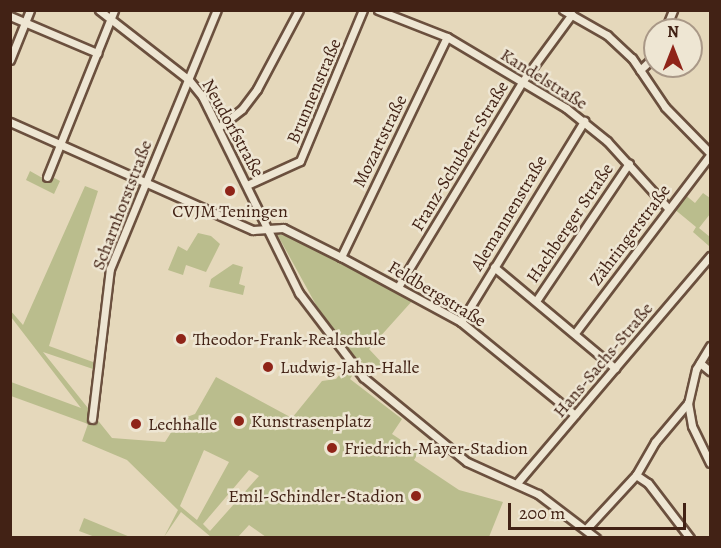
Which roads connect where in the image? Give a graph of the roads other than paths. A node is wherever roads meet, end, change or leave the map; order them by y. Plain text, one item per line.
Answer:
1 (30, 10) edge
2 (99, 10) edge
3 (114, 10) edge
4 (218, 10) edge
5 (299, 10) edge
6 (363, 10) edge
7 (378, 10) edge
8 (563, 10) edge
9 (587, 10) edge
10 (572, 14) junction
11 (10, 16) edge
12 (111, 19) junction
13 (583, 20) junction
14 (26, 22) junction
15 (447, 37) junction
16 (97, 53) junction
17 (10, 60) edge
18 (643, 67) edge
19 (640, 70) junction
20 (189, 80) junction
21 (522, 82) junction
22 (584, 121) junction
23 (10, 122) edge
24 (219, 127) junction
25 (59, 145) junction
26 (711, 154) edge
27 (629, 163) junction
28 (47, 177) dead end
29 (247, 184) junction
30 (145, 185) junction
31 (668, 208) junction
32 (268, 229) junction
33 (341, 257) junction
34 (710, 257) edge
35 (494, 267) junction
36 (398, 287) junction
37 (536, 301) junction
38 (461, 322) junction
39 (574, 333) junction
40 (711, 346) edge
41 (700, 363) junction
42 (615, 368) junction
43 (711, 371) edge
44 (688, 404) junction
45 (575, 416) junction
46 (92, 419) dead end
47 (711, 463) edge
48 (636, 475) junction
49 (517, 483) junction
50 (586, 529) junction
51 (596, 537) edge
52 (690, 537) edge

1 - 14 street
2 - 12 street, Neudorfstraße
3 - 12 street
4 - 20 street, Scharnhorststraße
5 - 24 street
6 - 29 street, Brunnenstraße
7 - 15 street, Kandelstraße
8 - 10 street
9 - 13 street
10 - 13 street
10 - 21 street, Franz-Schubert-Straße
11 - 14 street
12 - 16 street
12 - 20 street, Neudorfstraße
13 - 19 street
14 - 16 street
14 - 17 street
15 - 21 street, Kandelstraße
15 - 33 street, Mozartstraße
16 - 25 street
18 - 19 street
19 - 26 street
20 - 24 street, Neudorfstraße
20 - 30 street, Scharnhorststraße
21 - 22 street, Kandelstraße
21 - 36 street, Franz-Schubert-Straße
22 - 27 street, Kandelstraße
22 - 35 street, Alemannenstraße
23 - 25 street, Feldbergstraße
24 - 29 street, Neudorfstraße
25 - 28 street
25 - 30 street, Feldbergstraße
26 - 31 street, Zähringerstraße
27 - 31 street, Kandelstraße
27 - 37 street, Hachberger Straße
29 - 32 street, Neudorfstraße
30 - 32 street, Feldbergstraße
30 - 46 street, Scharnhorststraße
31 - 39 street, Zähringerstraße
32 - 33 street, Feldbergstraße
32 - 49 street, Neudorfstraße
33 - 36 street, Feldbergstraße
34 - 42 street, Hans-Sachs-Straße
35 - 37 street
35 - 38 street, Alemannenstraße
36 - 38 street, Feldbergstraße
37 - 39 street
38 - 45 street, Feldbergstraße
39 - 42 street
40 - 41 street
41 - 43 street
41 - 44 street
42 - 45 street, Hans-Sachs-Straße
44 - 47 street
44 - 48 street
45 - 49 street, Hans-Sachs-Straße
48 - 50 street
48 - 52 street
49 - 50 street, Neudorfstraße
50 - 51 street, Neudorfstraße

